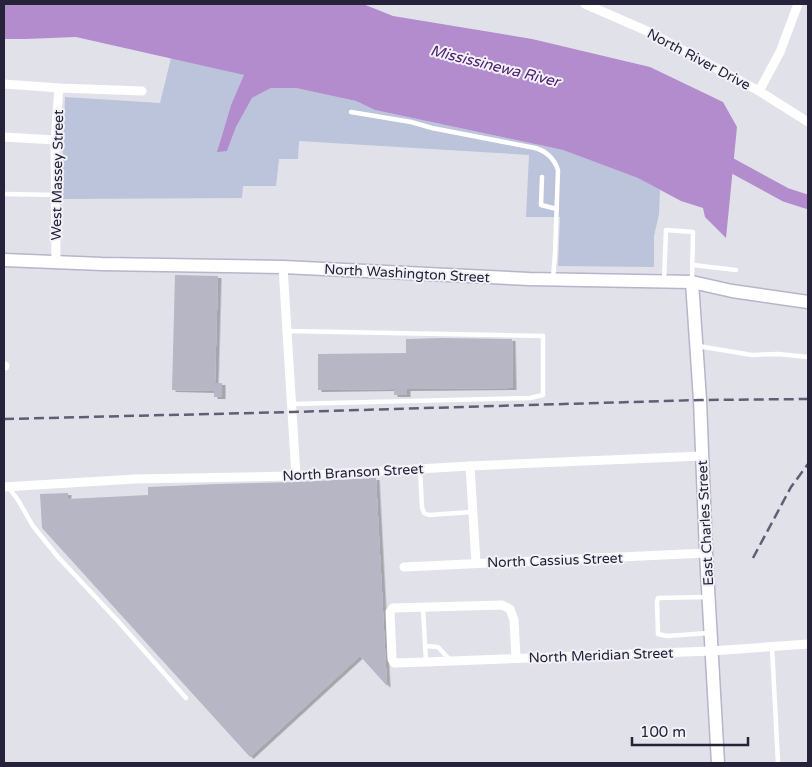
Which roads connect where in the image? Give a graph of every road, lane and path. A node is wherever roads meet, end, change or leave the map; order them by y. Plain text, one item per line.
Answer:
1 (585, 4) edge
2 (798, 4) edge
3 (4, 84) edge
4 (59, 88) junction
5 (142, 91) dead end
6 (759, 91) junction
7 (351, 112) dead end
8 (808, 122) edge
9 (4, 137) edge
10 (55, 140) junction
11 (542, 177) dead end
12 (4, 194) edge
13 (55, 195) junction
14 (557, 209) junction
15 (4, 260) edge
16 (56, 262) junction
17 (692, 264) junction
18 (283, 266) junction
19 (736, 270) dead end
20 (553, 279) junction
21 (664, 282) junction
22 (692, 282) junction
23 (808, 302) edge
24 (287, 331) junction
25 (696, 346) junction
26 (808, 357) edge
27 (292, 408) junction
28 (702, 456) junction
29 (470, 466) junction
30 (420, 469) junction
31 (296, 476) junction
32 (6, 487) edge
33 (473, 512) junction
34 (706, 553) junction
35 (476, 563) junction
36 (404, 567) dead end
37 (708, 597) junction
38 (423, 608) junction
39 (710, 633) junction
40 (808, 644) edge
41 (425, 646) junction
42 (772, 646) junction
43 (711, 651) junction
44 (516, 658) junction
45 (451, 661) junction
46 (426, 662) junction
47 (186, 698) dead end
48 (718, 763) edge
49 (778, 763) edge

1 - 6 street, North River Drive
2 - 6 street
3 - 4 street
4 - 5 street
4 - 10 street, West Massey Street
6 - 8 street, North River Drive
7 - 14 lane
9 - 10 street
10 - 13 street, West Massey Street
11 - 14 lane
12 - 13 lane
13 - 16 street, West Massey Street
14 - 20 lane
15 - 16 street, North Washington Street
16 - 18 street, North Washington Street
17 - 19 lane
17 - 21 lane
17 - 22 lane
18 - 20 street, North Washington Street
18 - 24 street
20 - 21 street, North Washington Street
21 - 22 street, North Washington Street
22 - 23 street, North Washington Street
22 - 25 street, East Charles Street
24 - 27 street
24 - 27 lane
25 - 26 lane
25 - 28 street, East Charles Street
27 - 31 street
28 - 29 street, North Branson Street
28 - 34 street, East Charles Street
29 - 30 street, North Branson Street
29 - 33 street
30 - 31 street, North Branson Street
30 - 33 lane
31 - 32 street, North Branson Street
32 - 47 lane
33 - 35 street
34 - 35 street, North Cassius Street
34 - 37 street, East Charles Street
35 - 36 street, North Cassius Street
37 - 39 street, East Charles Street
37 - 39 lane
38 - 41 lane
38 - 44 street
38 - 46 street, North Meridian Street
39 - 43 street, East Charles Street
40 - 42 street, North Meridian Street
41 - 45 lane
41 - 46 lane
42 - 43 street, North Meridian Street
42 - 49 lane
43 - 44 street, North Meridian Street
43 - 48 street, East Charles Street
44 - 45 street, North Meridian Street
45 - 46 street, North Meridian Street

